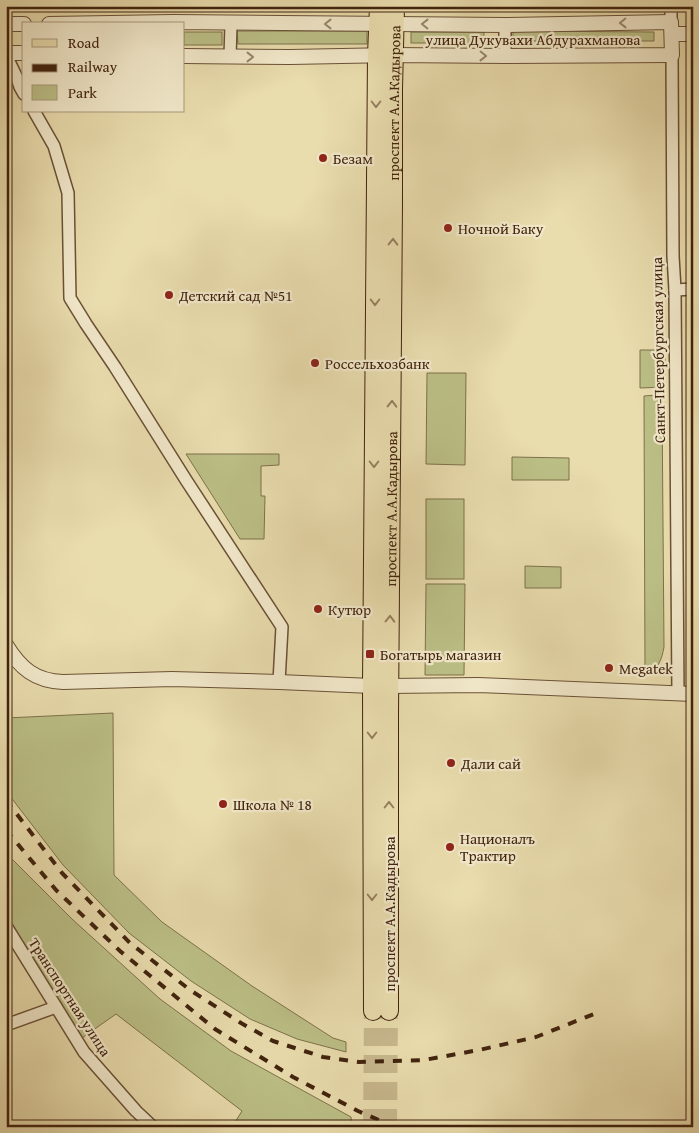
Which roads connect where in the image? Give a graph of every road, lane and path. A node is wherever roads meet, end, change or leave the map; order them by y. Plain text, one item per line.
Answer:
1 (395, 6) edge
2 (671, 6) edge
3 (378, 15) edge
4 (185, 22) edge
5 (6, 24) edge
6 (22, 24) edge
7 (231, 24) junction
8 (395, 24) junction
9 (505, 26) junction
10 (671, 28) junction
11 (693, 34) edge
12 (22, 53) edge
13 (6, 54) edge
14 (385, 55) junction
15 (672, 55) junction
16 (185, 56) edge
17 (505, 56) junction
18 (230, 57) junction
19 (22, 90) edge
20 (35, 112) edge
21 (693, 289) edge
22 (675, 290) junction
23 (6, 645) edge
24 (279, 682) junction
25 (380, 686) junction
26 (678, 694) junction
27 (693, 694) edge
28 (6, 926) edge
29 (56, 1007) junction
30 (381, 1011) tunnel mouth
31 (6, 1025) edge
32 (153, 1127) edge

1 - 8 main road, проспект А.А.Кадырова
2 - 10 street, Санкт-Петербургская улица
3 -> 7 street, улица Дукувахи Абдурахманова
3 - 8 street, улица Дукувахи Абдурахманова
3 - 14 main road, проспект А.А.Кадырова
4 - 7 street, улица Дукувахи Абдурахманова
5 - 6 street
7 - 18 street
9 -> 8 street, улица Дукувахи Абдурахманова
8 - 14 main road, проспект А.А.Кадырова
10 -> 9 street, улица Дукувахи Абдурахманова
9 - 17 street
10 - 11 street, улица Дукувахи Абдурахманова
10 - 15 street, Санкт-Петербургская улица
12 - 13 street
13 - 19 street
14 -> 17 street, улица Дукувахи Абдурахманова
18 -> 14 street, улица Дукувахи Абдурахманова
14 - 25 main road, проспект А.А.Кадырова
15 - 17 street, улица Дукувахи Абдурахманова
15 - 22 street, Санкт-Петербургская улица
16 - 18 street, улица Дукувахи Абдурахманова
20 - 24 street
21 - 22 street
22 - 26 street, Санкт-Петербургская улица
23 - 24 street
24 - 25 street
25 - 26 street
25 - 30 main road, проспект А.А.Кадырова
26 - 27 street
28 - 29 street, Транспортная улица
29 - 31 street
29 - 32 street, Транспортная улица

